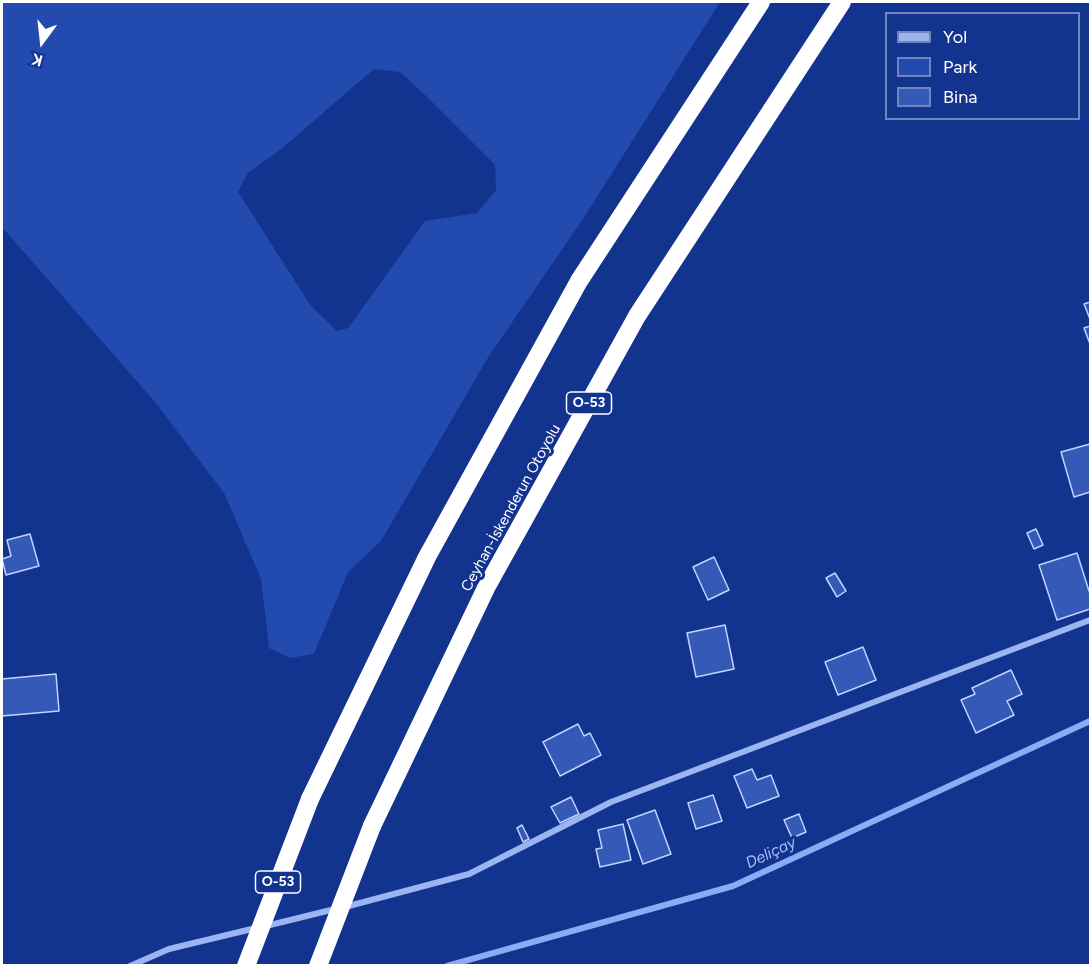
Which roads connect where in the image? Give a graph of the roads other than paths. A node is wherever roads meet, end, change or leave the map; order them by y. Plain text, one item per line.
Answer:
1 (761, 2) edge
2 (842, 2) edge
3 (1090, 620) edge
4 (130, 966) edge
5 (246, 966) edge
6 (318, 966) edge

1 - 5 highway, O-53, bridge
2 - 6 highway, Ceyhan-İskenderun Otoyolu / O-53, bridge
3 - 4 street

